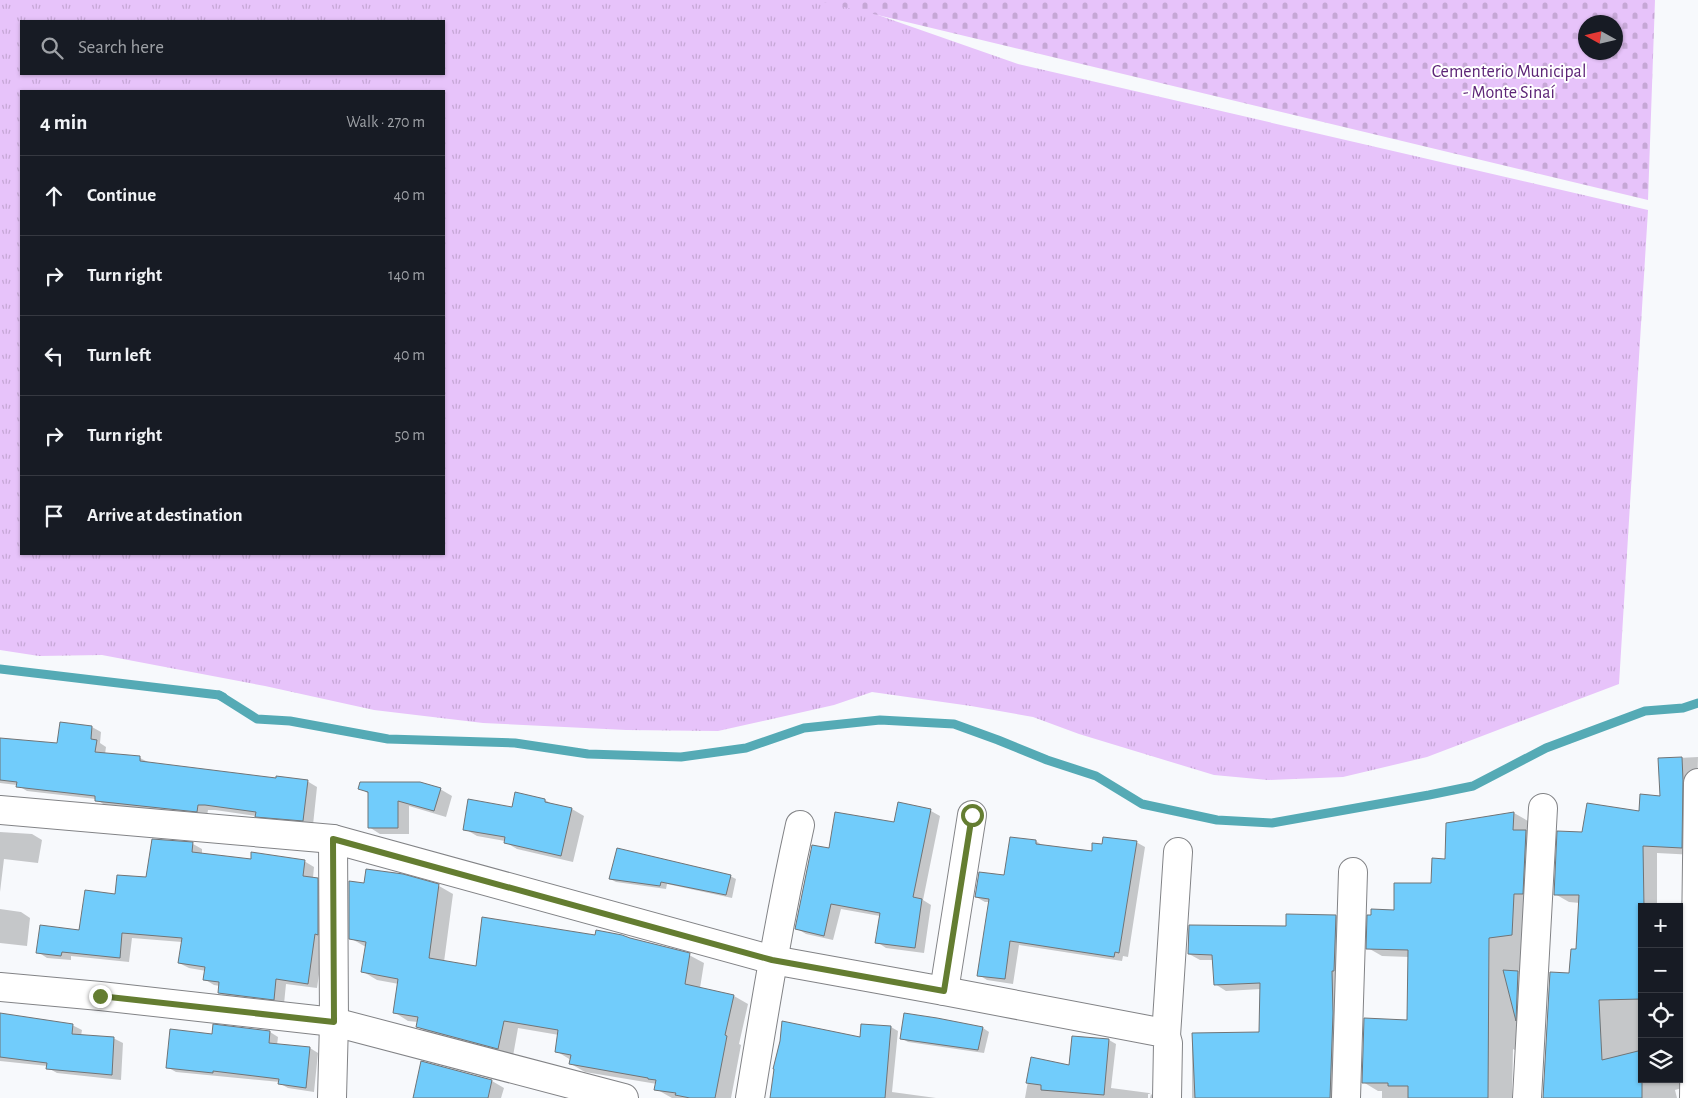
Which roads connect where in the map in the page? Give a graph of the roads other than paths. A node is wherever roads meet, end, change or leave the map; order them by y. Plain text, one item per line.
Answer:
1 (1698, 783) edge
2 (1542, 808) dead end
3 (0, 810) edge
4 (972, 815) dead end
5 (800, 825) dead end
6 (333, 839) junction
7 (1178, 852) dead end
8 (1353, 872) dead end
9 (772, 960) junction
10 (0, 987) edge
11 (944, 991) junction
12 (334, 1022) junction
13 (1166, 1036) junction
14 (332, 1098) edge
15 (624, 1098) edge
16 (750, 1098) edge
17 (1167, 1098) edge
18 (1346, 1098) edge
19 (1527, 1098) edge
20 (1694, 1098) edge

1 - 20 street
2 - 19 street
3 - 6 street
4 - 11 street
5 - 9 street
6 - 9 street
6 - 12 street
7 - 13 street
8 - 18 street
9 - 11 street
9 - 16 street
10 - 12 street
11 - 13 street
12 - 14 street
12 - 15 street
13 - 17 street

